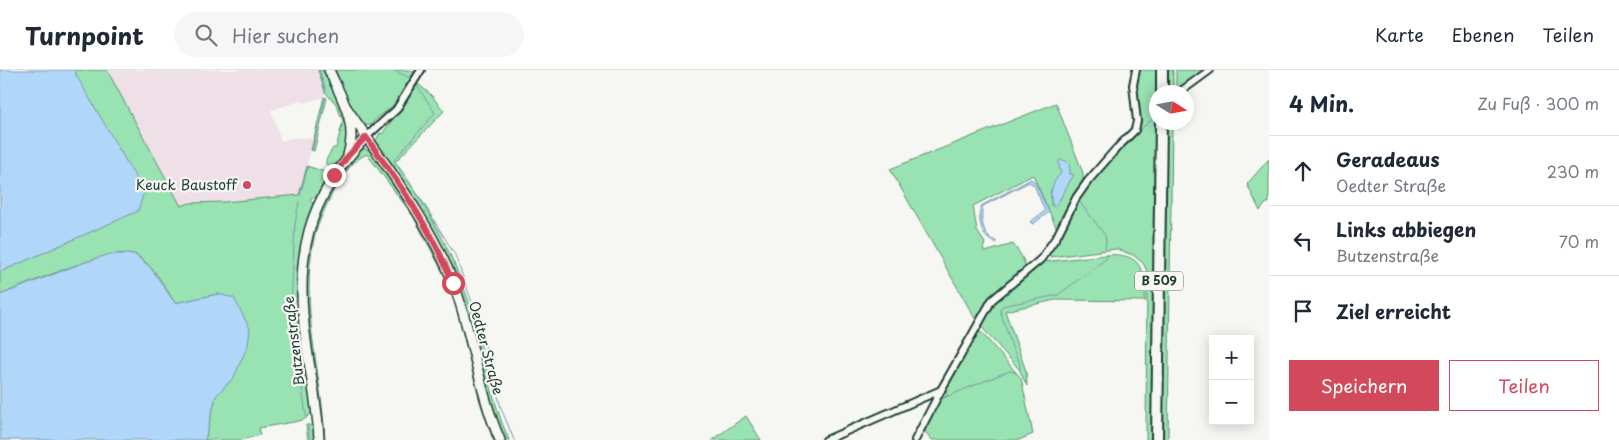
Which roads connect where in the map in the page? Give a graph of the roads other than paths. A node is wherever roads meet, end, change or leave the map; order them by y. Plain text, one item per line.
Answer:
1 (329, 70) edge
2 (421, 70) edge
3 (1136, 70) edge
4 (1162, 70) edge
5 (1210, 70) edge
6 (1162, 85) edge
7 (1190, 85) edge
8 (346, 107) junction
9 (1161, 130) edge
10 (369, 135) junction
11 (348, 156) junction
12 (941, 390) junction
13 (319, 440) edge
14 (500, 440) edge
15 (826, 440) edge
16 (915, 440) edge
17 (1157, 440) edge

1 - 8 main road
2 - 10 street
3 - 12 street
4 - 6 main road
5 - 7 street
8 - 10 main road, Oedter Straße
8 - 11 main road
9 - 17 main road, B 509
10 - 11 main road, Butzenstraße
10 - 14 main road, Oedter Straße
11 - 13 main road, Butzenstraße
12 - 15 street
12 - 16 street

